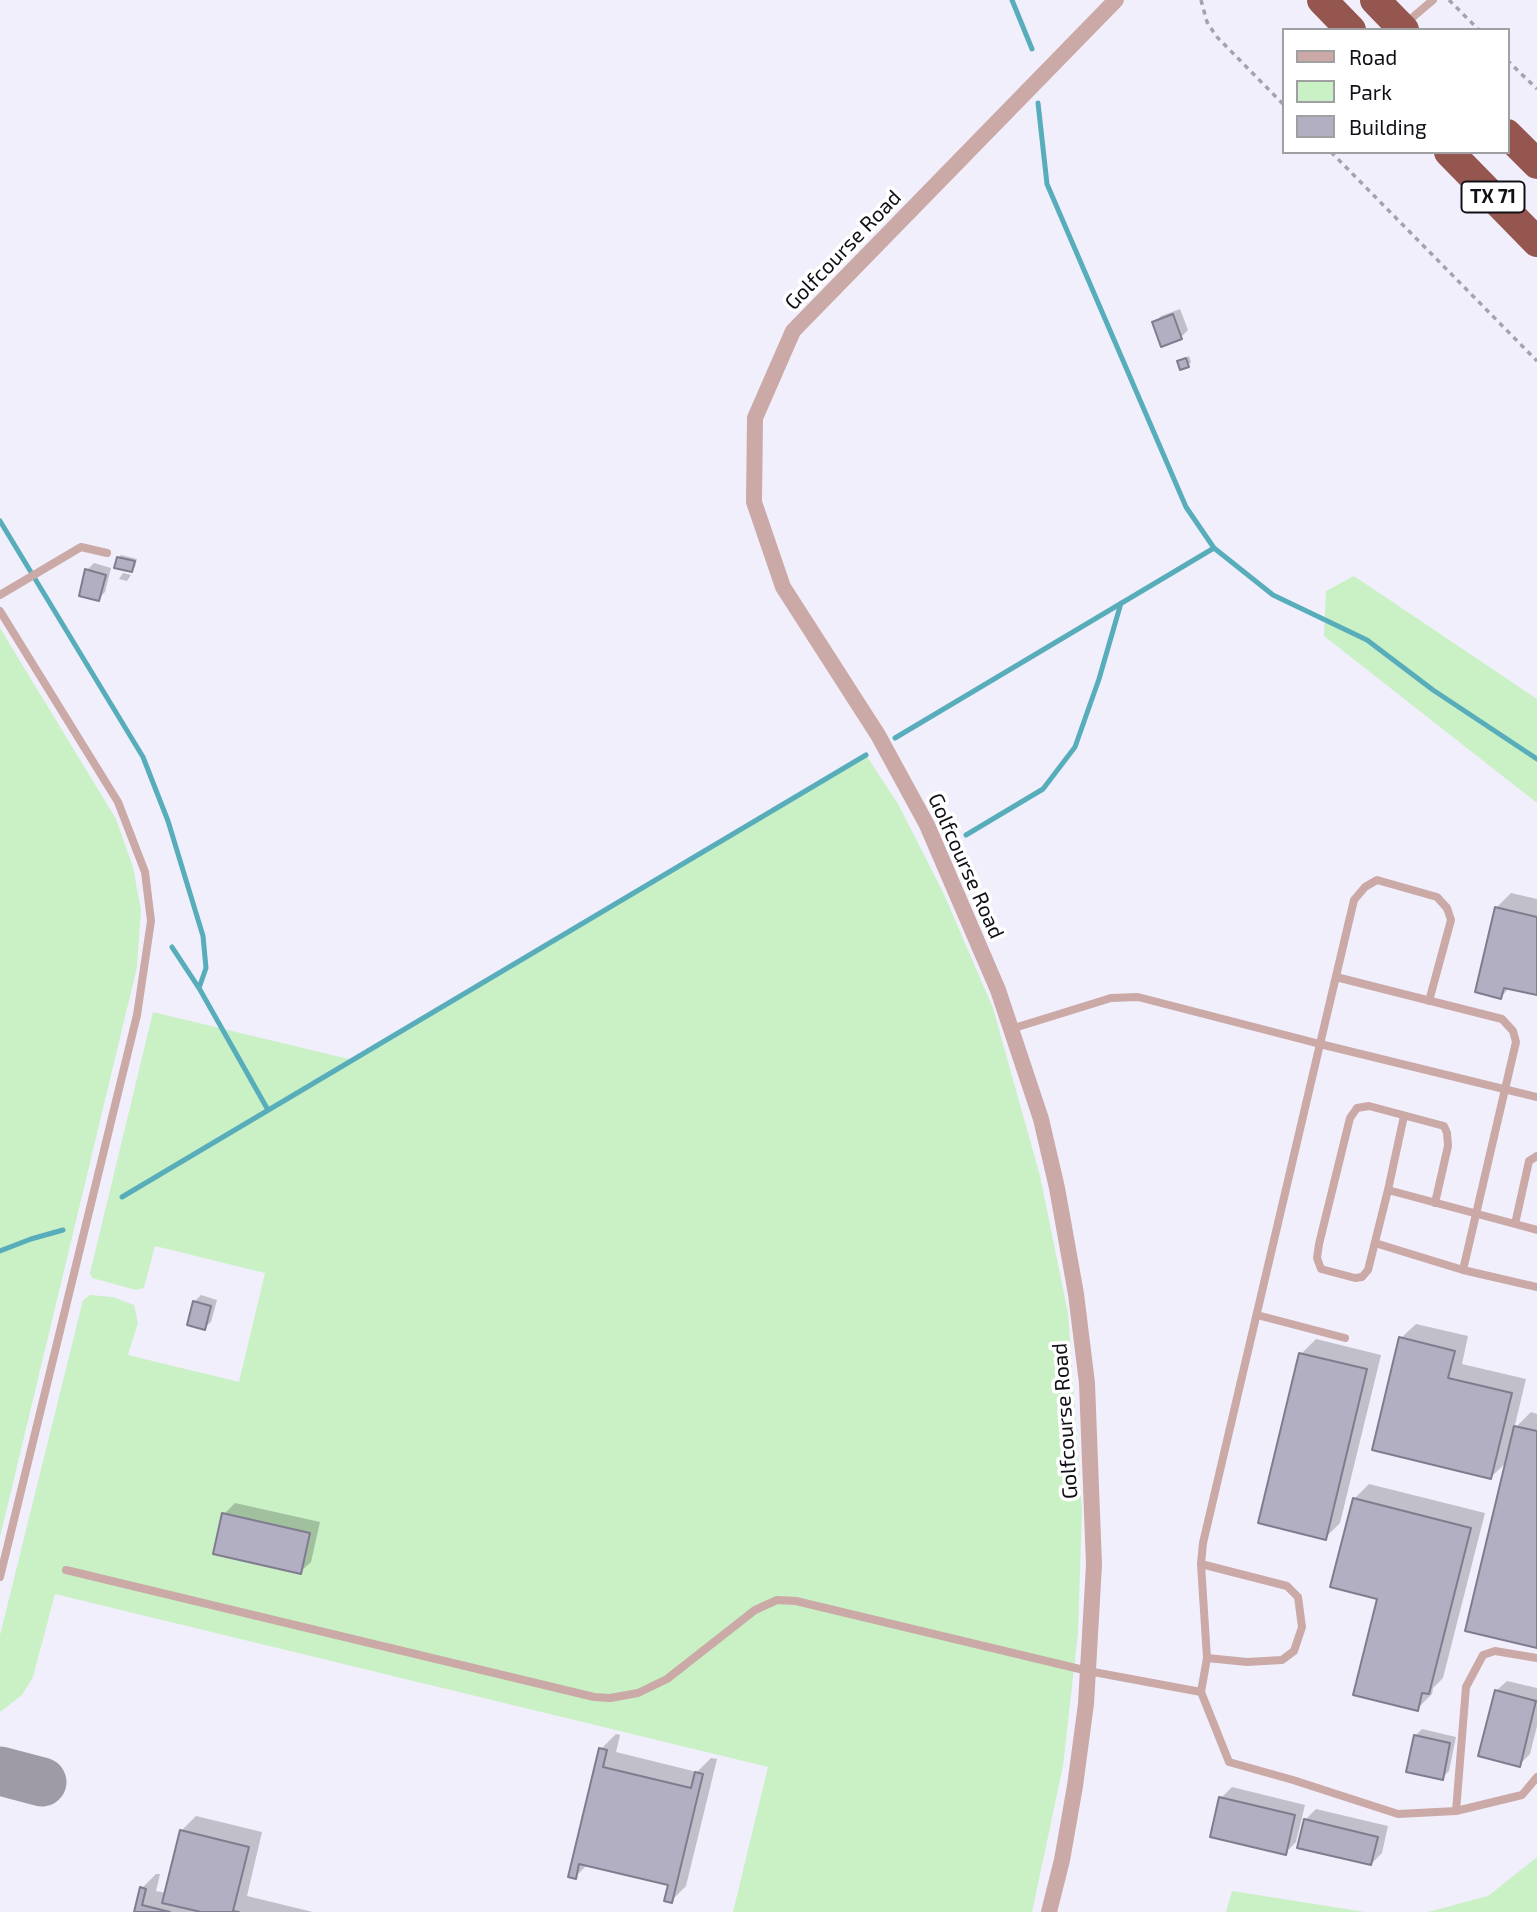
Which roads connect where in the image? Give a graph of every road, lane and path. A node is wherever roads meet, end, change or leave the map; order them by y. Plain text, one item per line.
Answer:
1 (1116, 0) edge
2 (1201, 0) edge
3 (1299, 0) edge
4 (1322, 0) edge
5 (1375, 0) edge
6 (1433, 0) edge
7 (1449, 0) edge
8 (1327, 28) edge
9 (1349, 28) edge
10 (1402, 28) edge
11 (1477, 28) edge
12 (1509, 62) edge
13 (1537, 89) edge
14 (1282, 103) edge
15 (1509, 136) edge
16 (1333, 154) edge
17 (1451, 154) edge
18 (1474, 154) edge
19 (1537, 164) edge
20 (1537, 218) edge
21 (1537, 242) edge
22 (1537, 361) edge
23 (107, 553) dead end
24 (0, 595) edge
25 (0, 611) edge
26 (1336, 977) junction
27 (1429, 1000) junction
28 (1011, 1029) junction
29 (1320, 1044) junction
30 (1505, 1089) junction
31 (1537, 1097) edge
32 (1404, 1116) junction
33 (1537, 1156) edge
34 (1388, 1190) junction
35 (1435, 1203) junction
36 (1476, 1214) junction
37 (1515, 1224) junction
38 (1537, 1230) edge
39 (1375, 1243) junction
40 (1463, 1270) junction
41 (1537, 1287) edge
42 (1257, 1315) junction
43 (1345, 1338) dead end
44 (1200, 1564) junction
45 (66, 1570) dead end
46 (0, 1577) edge
47 (1207, 1658) junction
48 (1537, 1658) edge
49 (1088, 1671) junction
50 (1201, 1692) junction
51 (1537, 1777) edge
52 (1456, 1811) junction
53 (1049, 1912) edge

1 - 28 street, Golfcourse Road
2 - 14 path
3 - 8 highway
4 - 9 highway
5 - 10 highway
6 - 10 lane
7 - 11 path
12 - 13 path
15 - 19 highway, TX 71
16 - 22 path
17 - 21 highway, TX 71
18 - 20 highway
23 - 24 lane
25 - 46 lane
26 - 27 lane
26 - 27 lane
26 - 29 lane
27 - 30 lane
28 - 29 lane
28 - 49 street, Golfcourse Road
29 - 30 lane
29 - 42 lane
30 - 31 lane
30 - 36 lane
32 - 34 lane
32 - 35 lane
32 - 39 lane
33 - 37 lane
34 - 35 lane
34 - 39 lane
35 - 36 lane
36 - 37 lane
36 - 40 lane
37 - 38 lane
39 - 40 lane
40 - 41 lane
42 - 43 lane
42 - 44 lane
44 - 47 lane
44 - 47 lane
45 - 49 lane
47 - 50 lane
48 - 52 lane
49 - 50 lane
49 - 53 street, Golfcourse Road
50 - 52 lane
51 - 52 lane

